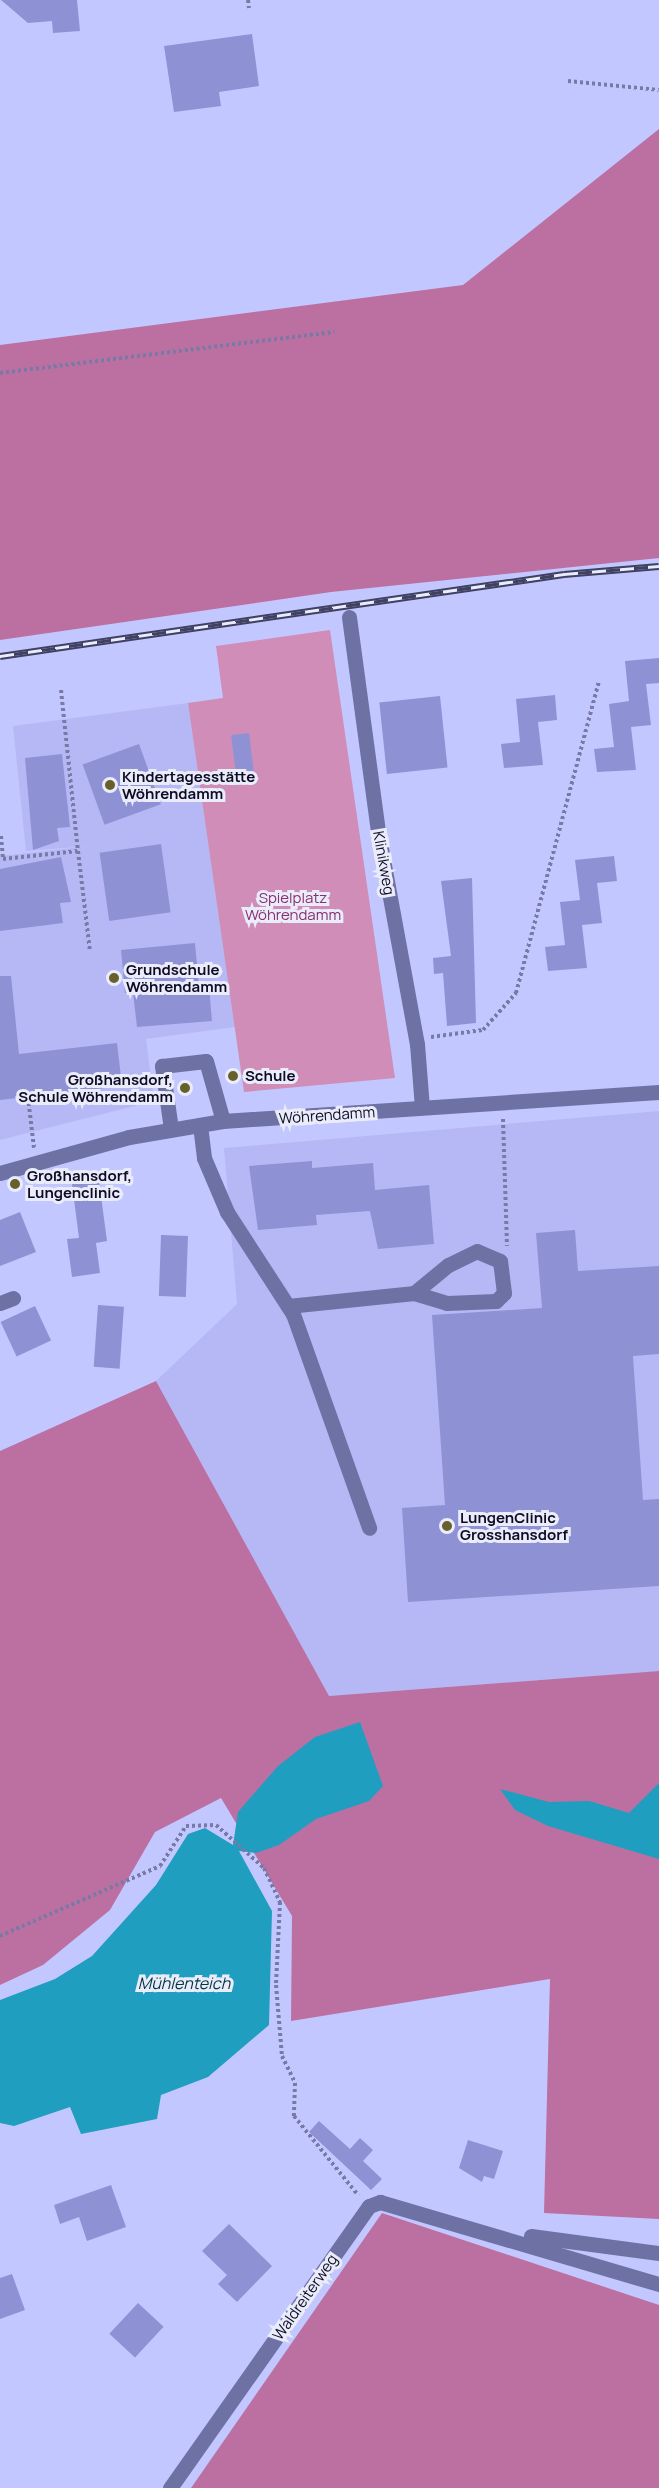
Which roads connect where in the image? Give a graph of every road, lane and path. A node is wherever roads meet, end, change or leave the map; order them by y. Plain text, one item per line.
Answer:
1 (248, 0) edge
2 (249, 8) dead end
3 (568, 81) dead end
4 (659, 90) edge
5 (334, 332) dead end
6 (0, 373) edge
7 (349, 617) dead end
8 (599, 682) dead end
9 (60, 690) dead end
10 (1, 836) edge
11 (78, 851) junction
12 (90, 951) dead end
13 (416, 1040) junction
14 (659, 1092) edge
15 (28, 1097) dead end
16 (507, 1101) junction
17 (422, 1107) junction
18 (223, 1121) junction
19 (200, 1125) junction
20 (171, 1129) junction
21 (36, 1161) junction
22 (0, 1173) edge
23 (507, 1252) dead end
24 (414, 1293) junction
25 (288, 1306) junction
26 (369, 1528) dead end
27 (0, 1936) edge
28 (369, 2206) junction
29 (488, 2230) junction
30 (659, 2253) edge
31 (659, 2284) edge
32 (170, 2488) edge

1 - 2 path
3 - 4 path
5 - 6 path
7 - 13 street, Klinikweg
8 - 13 path
9 - 11 path
10 - 11 path
11 - 12 path
13 - 17 street, Klinikweg
14 - 16 street, Wöhrendamm
15 - 21 path
16 - 17 street, Wöhrendamm
16 - 23 path
17 - 18 street, Wöhrendamm
18 - 19 street, Wöhrendamm
18 - 20 street
19 - 20 street, Wöhrendamm
19 - 25 street
20 - 21 street, Wöhrendamm
21 - 22 street, Wöhrendamm
24 - 24 street
24 - 25 street
25 - 26 street
27 - 28 path
28 - 29 street
28 - 32 street, Waldreiterweg
29 - 30 street
29 - 31 street

